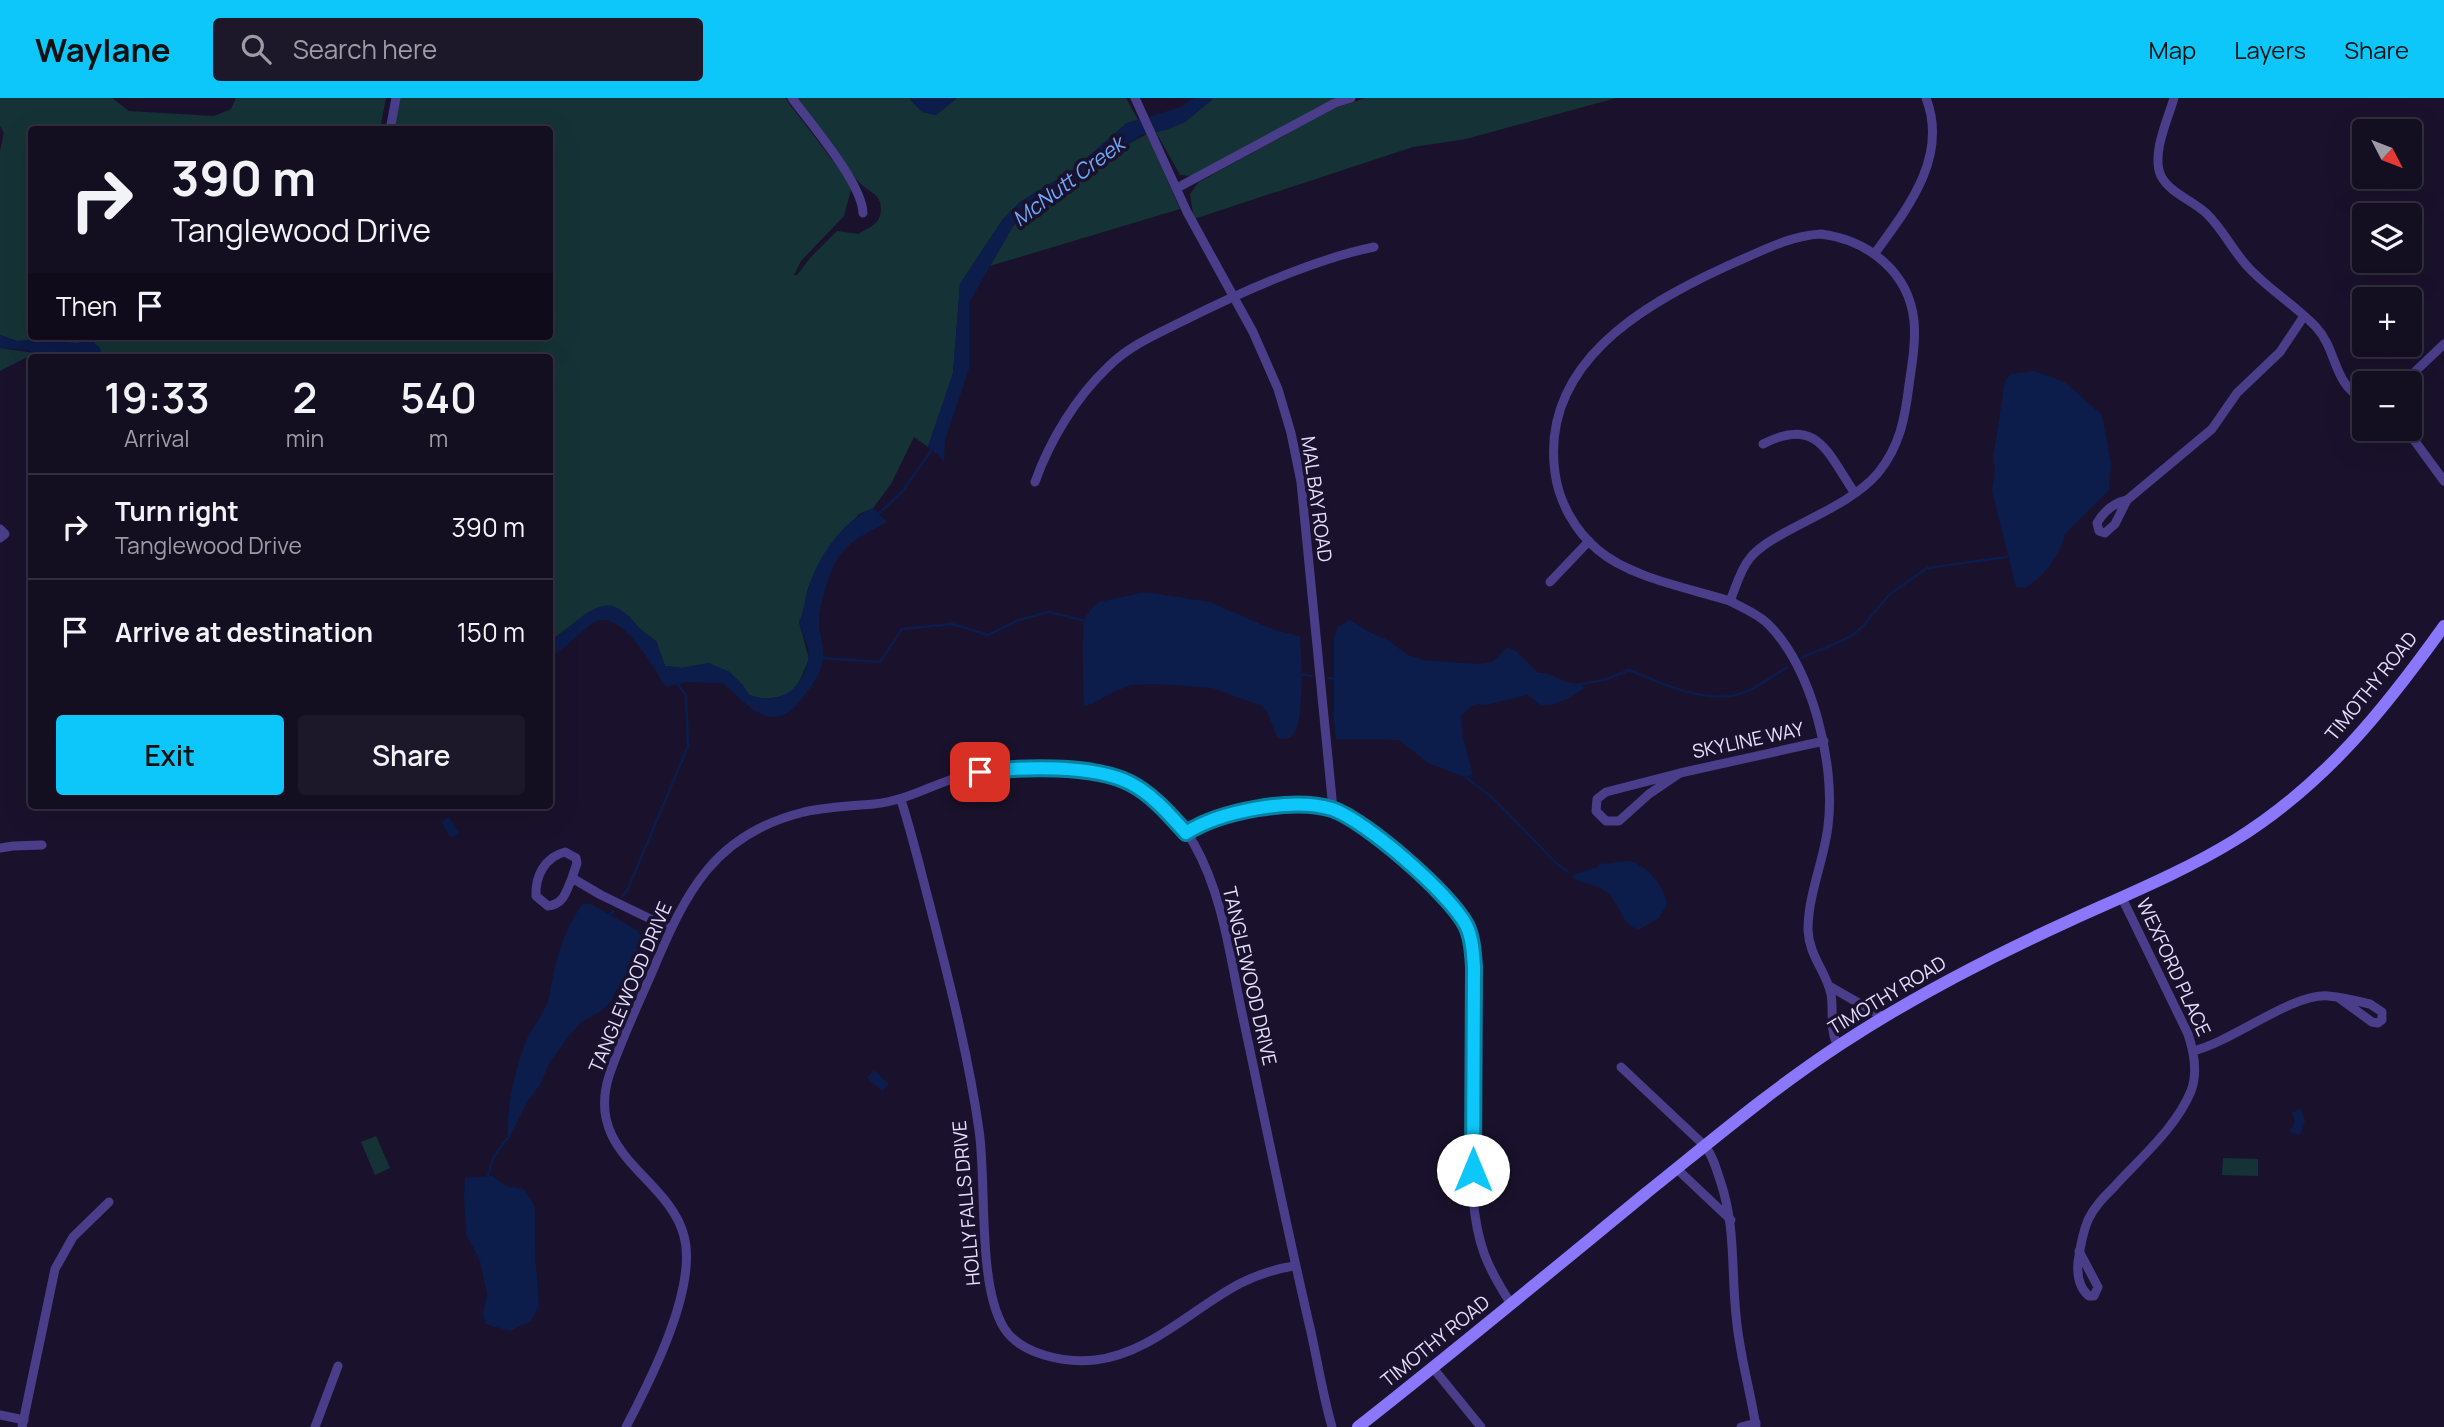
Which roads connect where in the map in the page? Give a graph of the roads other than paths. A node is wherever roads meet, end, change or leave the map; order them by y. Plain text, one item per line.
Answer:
1 (396, 98) edge
2 (792, 98) edge
3 (1135, 98) edge
4 (1351, 98) edge
5 (1926, 98) edge
6 (2174, 98) edge
7 (391, 126) edge
8 (1177, 188) junction
9 (863, 212) dead end
10 (1374, 247) dead end
11 (1875, 253) junction
12 (1233, 296) junction
13 (2304, 316) junction
14 (2444, 344) edge
15 (2416, 371) edge
16 (2352, 392) edge
17 (2415, 441) edge
18 (1763, 444) dead end
19 (2444, 481) edge
20 (1035, 482) dead end
21 (1854, 492) junction
22 (2127, 500) dead end
23 (1589, 541) junction
24 (1550, 582) dead end
25 (1730, 601) junction
26 (2444, 626) edge
27 (1824, 741) junction
28 (1680, 773) junction
29 (901, 800) junction
30 (1333, 809) junction
31 (1186, 833) junction
32 (42, 845) dead end
33 (0, 848) edge
34 (572, 878) junction
35 (2122, 898) junction
36 (671, 929) junction
37 (1829, 986) junction
38 (2339, 998) dead end
39 (1883, 1017) junction
40 (1838, 1046) junction
41 (2193, 1051) junction
42 (1621, 1067) dead end
43 (1705, 1146) junction
44 (1677, 1169) junction
45 (109, 1202) dead end
46 (1731, 1220) junction
47 (2080, 1251) dead end
48 (1294, 1266) junction
49 (1511, 1304) junction
50 (338, 1366) dead end
51 (1433, 1368) junction
52 (0, 1415) edge
53 (23, 1423) edge
54 (1756, 1425) edge
55 (315, 1427) edge
56 (626, 1427) edge
57 (1332, 1427) edge
58 (1358, 1427) edge
59 (1481, 1427) edge
60 (1741, 1427) edge

1 - 7 street
2 - 9 street
3 - 8 street, MAL BAY ROAD
4 - 8 street
5 - 11 street
6 - 13 street
8 - 12 street, MAL BAY ROAD
10 - 12 street
11 - 21 street
11 - 23 street
12 - 20 street
12 - 30 street, MAL BAY ROAD
13 - 16 street
13 - 22 street
14 - 15 street
17 - 19 street
18 - 21 street
21 - 25 street
23 - 24 street
23 - 25 street
25 - 27 street
26 - 35 main road, TIMOTHY ROAD
27 - 28 street, SKYLINE WAY
27 - 37 street
28 - 28 street, SKYLINE WAY
29 - 31 street, TANGLEWOOD DRIVE
29 - 36 street, TANGLEWOOD DRIVE
29 - 48 street, HOLLY FALLS DRIVE
30 - 31 street
30 - 49 street
31 - 48 street, TANGLEWOOD DRIVE
32 - 33 street
34 - 34 street
34 - 36 street
35 - 39 main road, TIMOTHY ROAD
35 - 41 street, WEXFORD PLACE
36 - 56 street, TANGLEWOOD DRIVE
37 - 39 street
37 - 40 street
38 - 41 street, WEXFORD PLACE
39 - 40 main road, TIMOTHY ROAD
40 - 43 main road, TIMOTHY ROAD
41 - 47 street, WEXFORD PLACE
42 - 43 street
43 - 44 main road, TIMOTHY ROAD
43 - 46 street
44 - 46 street
44 - 49 main road, TIMOTHY ROAD
45 - 53 street
46 - 54 street
48 - 57 street, TANGLEWOOD DRIVE
49 - 51 main road, TIMOTHY ROAD
50 - 55 street
51 - 58 main road, TIMOTHY ROAD
51 - 59 street
52 - 53 street
54 - 60 street

